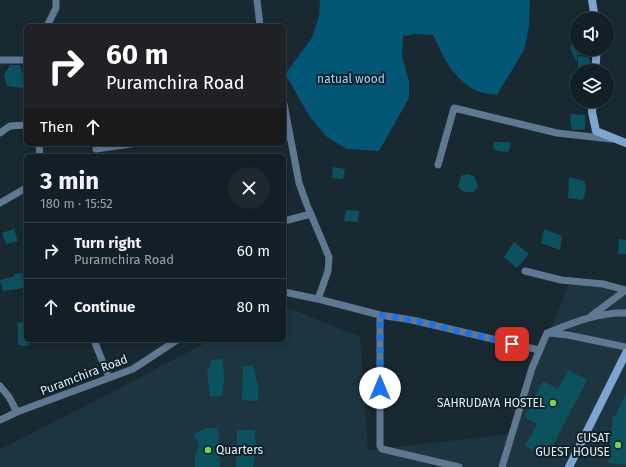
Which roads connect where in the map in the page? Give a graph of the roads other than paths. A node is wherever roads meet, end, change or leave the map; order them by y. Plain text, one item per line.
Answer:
1 (56, 0) edge
2 (257, 0) edge
3 (592, 0) edge
4 (594, 12) edge
5 (48, 24) edge
6 (260, 24) edge
7 (0, 60) edge
8 (24, 60) edge
9 (592, 108) edge
10 (286, 117) edge
11 (24, 124) edge
12 (0, 133) edge
13 (622, 141) edge
14 (117, 146) edge
15 (96, 149) dead end
16 (438, 165) dead end
17 (24, 189) edge
18 (0, 203) edge
19 (311, 214) junction
20 (286, 220) edge
21 (525, 271) dead end
22 (626, 290) edge
23 (286, 292) edge
24 (318, 299) junction
25 (626, 313) edge
26 (380, 315) junction
27 (586, 319) junction
28 (547, 333) junction
29 (95, 342) edge
30 (174, 342) edge
31 (626, 348) edge
32 (540, 350) junction
33 (626, 353) edge
34 (109, 378) junction
35 (0, 386) edge
36 (17, 412) junction
37 (0, 420) edge
38 (459, 467) edge
39 (502, 467) edge
40 (569, 467) edge

1 - 5 street
2 - 6 street
3 - 4 street
7 - 8 street
9 - 13 street
10 - 19 street
11 - 12 street
13 - 16 street
14 - 15 street
17 - 18 street
19 - 20 street
19 - 24 street
21 - 22 street
22 - 27 street
23 - 24 street
24 - 26 street
25 - 27 street
26 - 32 street
26 - 38 street
27 - 28 street
28 - 31 street
28 - 32 street
29 - 34 street
30 - 34 street, Puramchira Road
32 - 39 street
33 - 40 street
34 - 36 street, Puramchira Road
35 - 36 street
36 - 37 street, Puramchira Road

